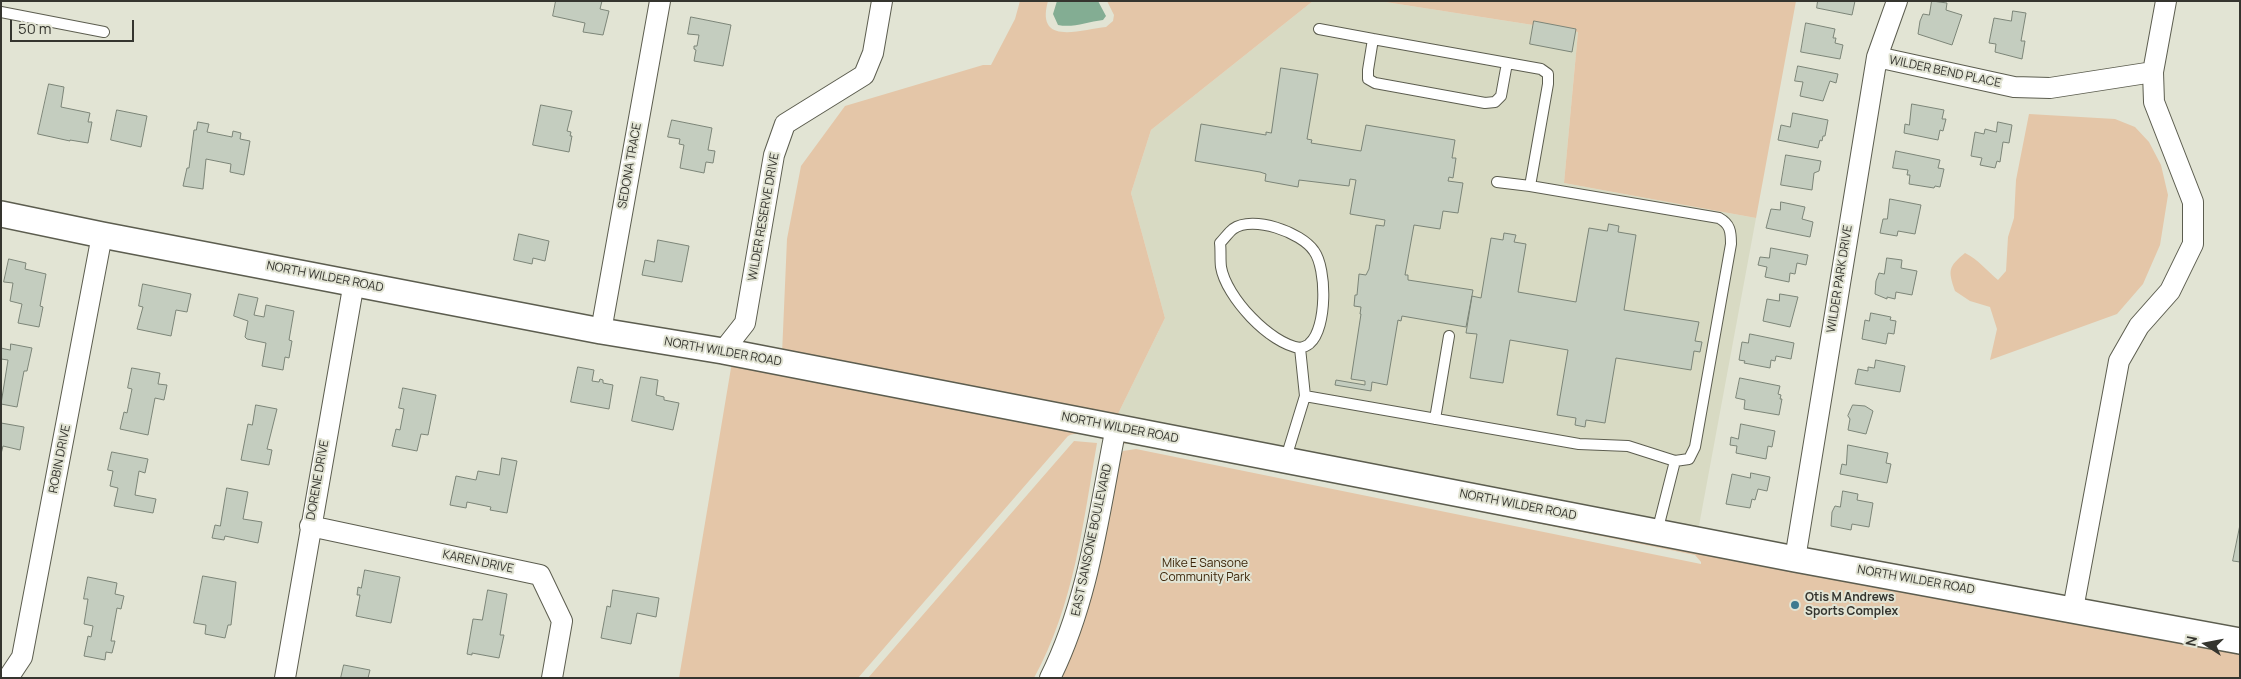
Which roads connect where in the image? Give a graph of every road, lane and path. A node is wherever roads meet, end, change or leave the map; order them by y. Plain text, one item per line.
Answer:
1 (660, 1) edge
2 (882, 1) edge
3 (1897, 1) edge
4 (2166, 1) edge
5 (1, 12) edge
6 (1318, 29) dead end
7 (104, 32) dead end
8 (1373, 38) junction
9 (1877, 57) junction
10 (1507, 63) junction
11 (2154, 72) junction
12 (1497, 182) dead end
13 (1530, 186) junction
14 (1, 214) edge
15 (102, 235) junction
16 (354, 282) junction
17 (601, 331) junction
18 (1449, 336) dead end
19 (1300, 348) junction
20 (723, 351) junction
21 (1305, 396) junction
22 (1434, 419) junction
23 (1116, 427) junction
24 (1285, 461) junction
25 (1675, 461) junction
26 (310, 526) junction
27 (1658, 532) junction
28 (1795, 559) junction
29 (2073, 609) junction
30 (2240, 641) edge
31 (8, 678) edge
32 (284, 678) edge
33 (552, 678) edge
34 (1050, 678) edge

1 - 17 street, SEDONA TRACE
2 - 20 street, WILDER RESERVE DRIVE
3 - 9 street, WILDER PARK DRIVE
4 - 11 street
5 - 7 lane
6 - 8 lane
8 - 10 lane
8 - 10 lane
9 - 11 street, WILDER BEND PLACE
9 - 28 street, WILDER PARK DRIVE
10 - 13 lane
11 - 29 street
12 - 13 lane
13 - 25 lane
14 - 15 street, NORTH WILDER ROAD
15 - 16 street, NORTH WILDER ROAD
15 - 31 street, ROBIN DRIVE
16 - 17 street, NORTH WILDER ROAD
16 - 26 street, DORENE DRIVE
17 - 20 street, NORTH WILDER ROAD
18 - 22 lane
19 - 19 lane
19 - 21 lane
20 - 23 street, NORTH WILDER ROAD
21 - 22 lane
21 - 24 lane
22 - 25 lane
23 - 24 street, NORTH WILDER ROAD
23 - 34 street, EAST SANSONE BOULEVARD
24 - 27 street, NORTH WILDER ROAD
25 - 27 lane
26 - 32 street, DORENE DRIVE
26 - 33 street, KAREN DRIVE
27 - 28 street, NORTH WILDER ROAD
28 - 29 street, NORTH WILDER ROAD
29 - 30 street, NORTH WILDER ROAD

